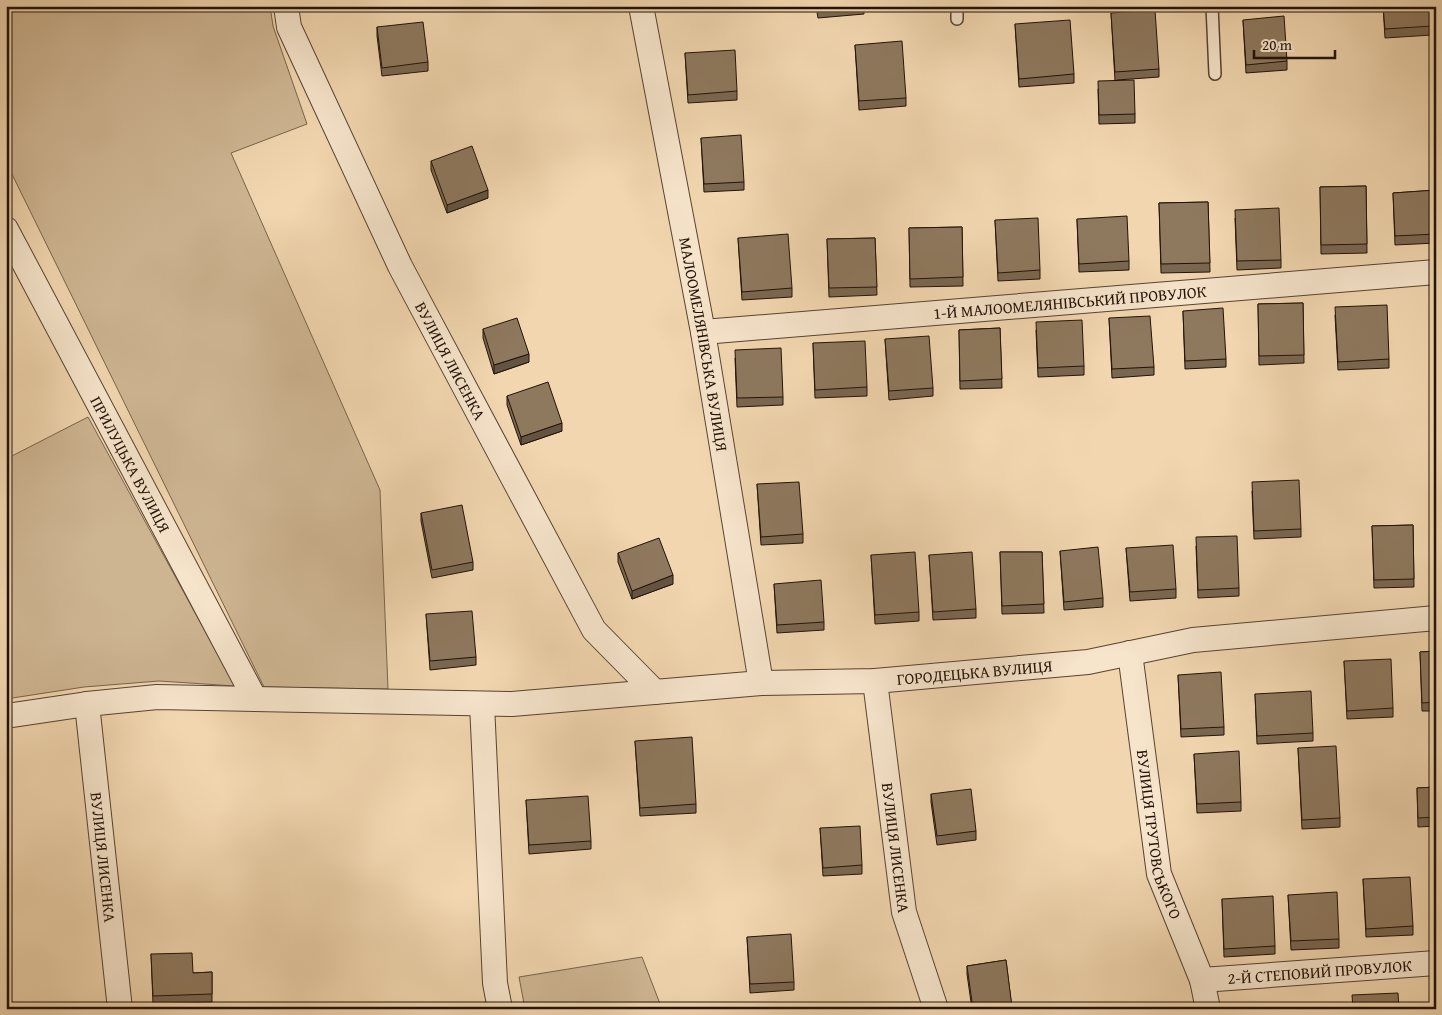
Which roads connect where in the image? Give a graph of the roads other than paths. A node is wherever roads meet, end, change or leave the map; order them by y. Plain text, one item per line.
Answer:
1 (286, 6) edge
2 (641, 6) edge
3 (957, 6) edge
4 (1212, 6) edge
5 (957, 19) dead end
6 (1215, 74) dead end
7 (6, 229) edge
8 (1436, 272) edge
9 (703, 332) junction
10 (1436, 618) edge
11 (1130, 653) junction
12 (875, 681) junction
13 (761, 683) junction
14 (655, 692) junction
15 (255, 699) junction
16 (87, 704) junction
17 (482, 704) junction
18 (6, 716) edge
19 (1436, 963) edge
20 (1202, 980) junction
21 (120, 1009) edge
22 (500, 1009) edge
23 (936, 1009) edge
24 (1208, 1009) edge

1 - 14 street, ВУЛИЦЯ ЛИСЕНКА
2 - 9 street, МАЛООМЕЛЯНІВСЬКА ВУЛИЦЯ
3 - 5 lane
4 - 6 lane
7 - 15 street, ПРИЛУЦЬКА ВУЛИЦЯ
8 - 9 street, 1-Й МАЛООМЕЛЯНІВСЬКИЙ ПРОВУЛОК
9 - 13 street, МАЛООМЕЛЯНІВСЬКА ВУЛИЦЯ
10 - 11 street, ГОРОДЕЦЬКА ВУЛИЦЯ
11 - 12 street, ГОРОДЕЦЬКА ВУЛИЦЯ
11 - 20 street, ВУЛИЦЯ ТРУТОВСЬКОГО
12 - 13 street, ГОРОДЕЦЬКА ВУЛИЦЯ
12 - 23 street, ВУЛИЦЯ ЛИСЕНКА
13 - 14 street, ГОРОДЕЦЬКА ВУЛИЦЯ
14 - 17 street, ГОРОДЕЦЬКА ВУЛИЦЯ
15 - 16 street, ГОРОДЕЦЬКА ВУЛИЦЯ
15 - 17 street, ГОРОДЕЦЬКА ВУЛИЦЯ
16 - 18 street, ГОРОДЕЦЬКА ВУЛИЦЯ
16 - 21 street, ВУЛИЦЯ ЛИСЕНКА
17 - 22 street
19 - 20 street, 2-Й СТЕПОВИЙ ПРОВУЛОК
20 - 24 street, ВУЛИЦЯ ТРУТОВСЬКОГО

